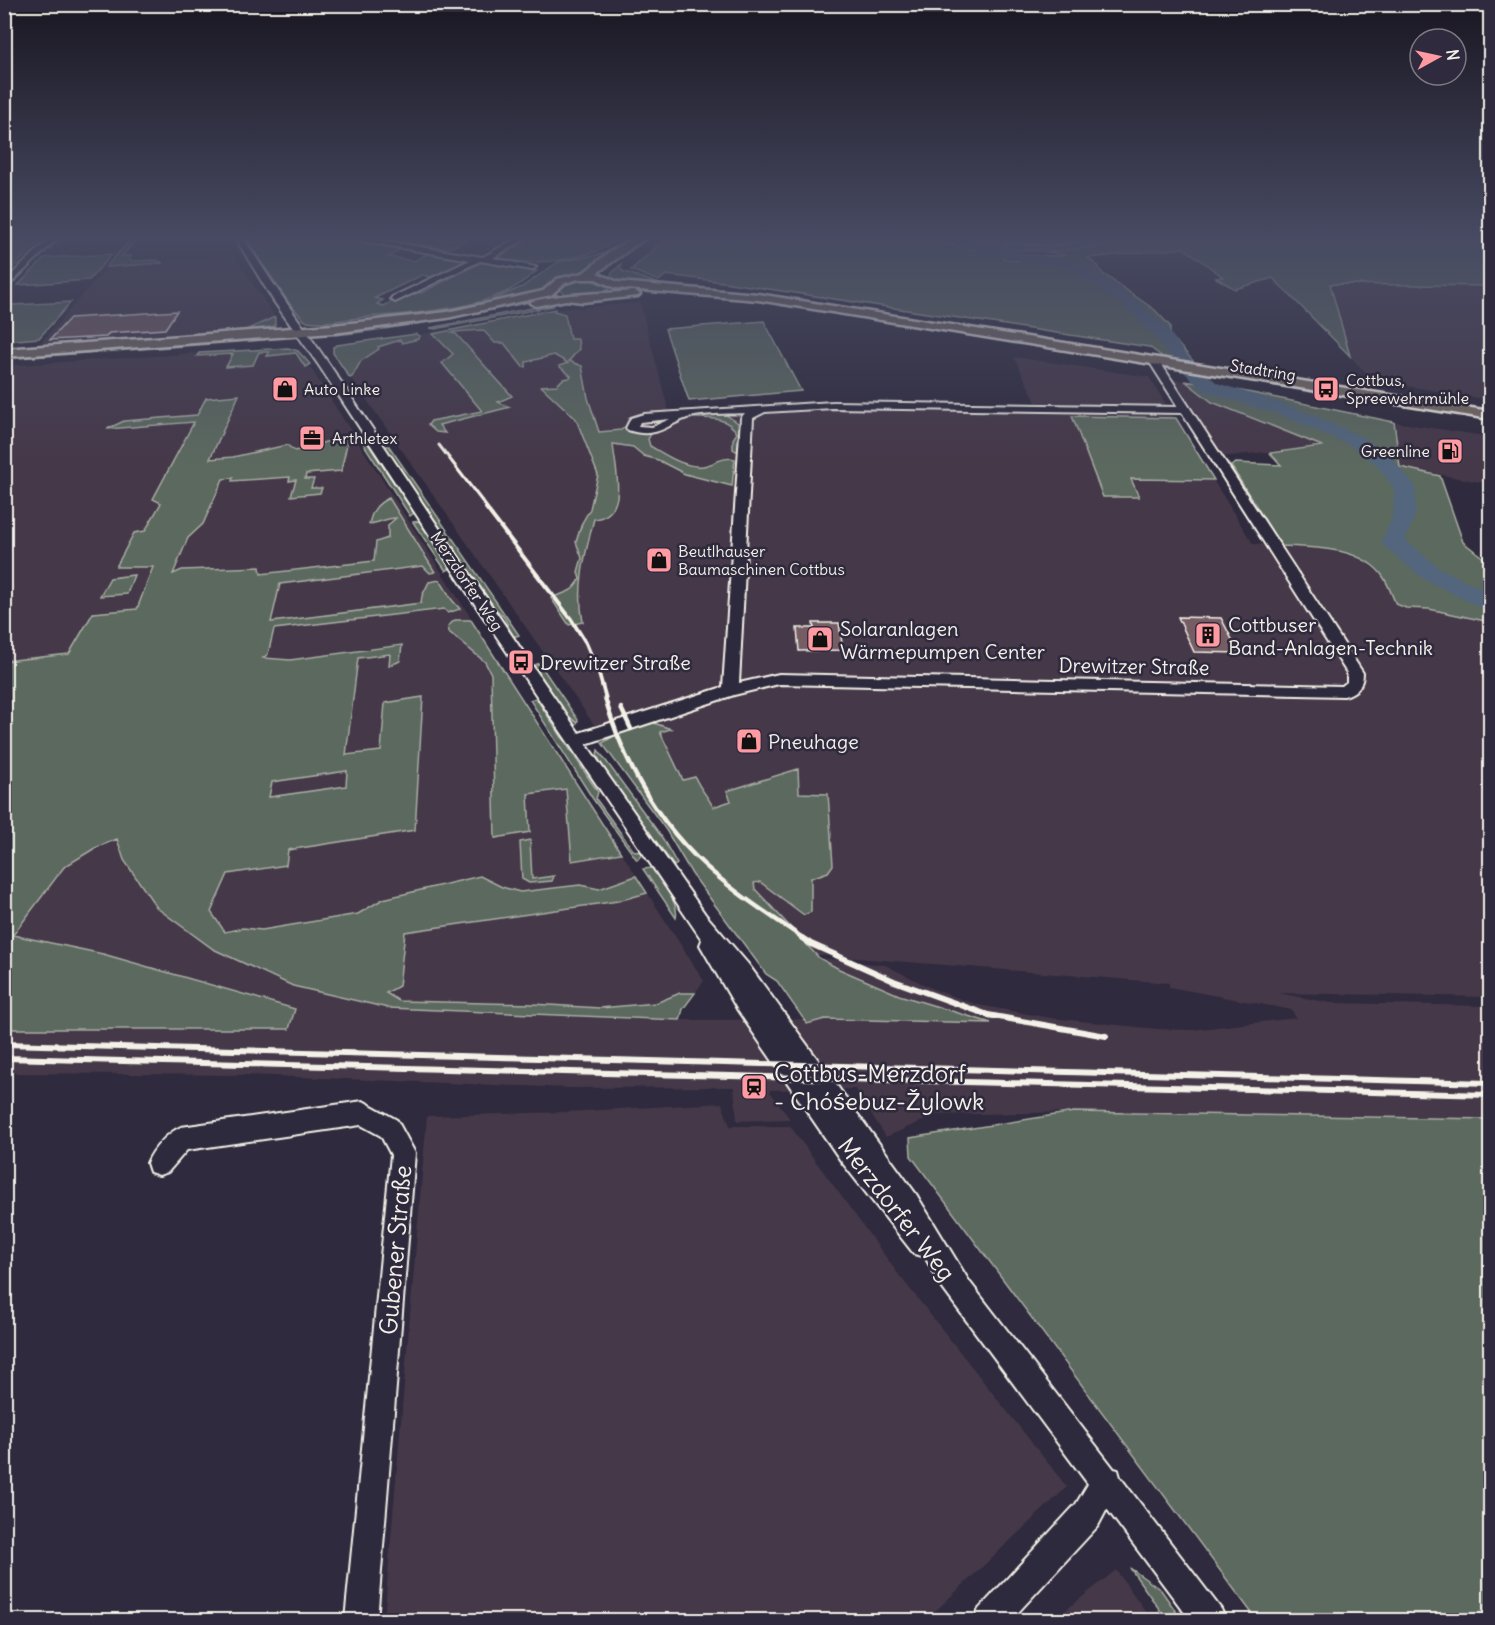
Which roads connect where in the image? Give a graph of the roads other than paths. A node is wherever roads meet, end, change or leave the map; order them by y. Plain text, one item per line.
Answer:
1 (289, 315) edge
2 (444, 315) edge
3 (480, 315) edge
4 (814, 315) edge
5 (861, 315) edge
6 (305, 336) junction
7 (4, 353) edge
8 (4, 362) edge
9 (1164, 367) junction
10 (764, 409) junction
11 (1184, 410) junction
12 (686, 414) dead end
13 (1491, 415) edge
14 (1491, 425) edge
15 (731, 690) junction
16 (575, 741) junction
17 (159, 1163) dead end
18 (1107, 1481) junction
19 (361, 1620) edge
20 (990, 1620) edge
21 (1210, 1620) edge

1 - 6 street, Merzdorfer Weg
2 - 6 main road, Stadtring
3 - 6 main road, Stadtring
4 - 9 main road, Stadtring
5 - 9 main road, Stadtring
6 - 7 main road, Stadtring
6 - 8 main road, Stadtring
6 - 16 street, Merzdorfer Weg
9 - 11 street, Drewitzer Straße
9 - 13 main road, Stadtring
9 - 14 main road, Stadtring
10 - 11 street
10 - 12 street
10 - 15 street
11 - 15 street, Drewitzer Straße
15 - 16 street, Drewitzer Straße
16 - 18 street, Merzdorfer Weg
17 - 19 street, Gubener Straße
18 - 20 street
18 - 21 street, Merzdorfer Weg

